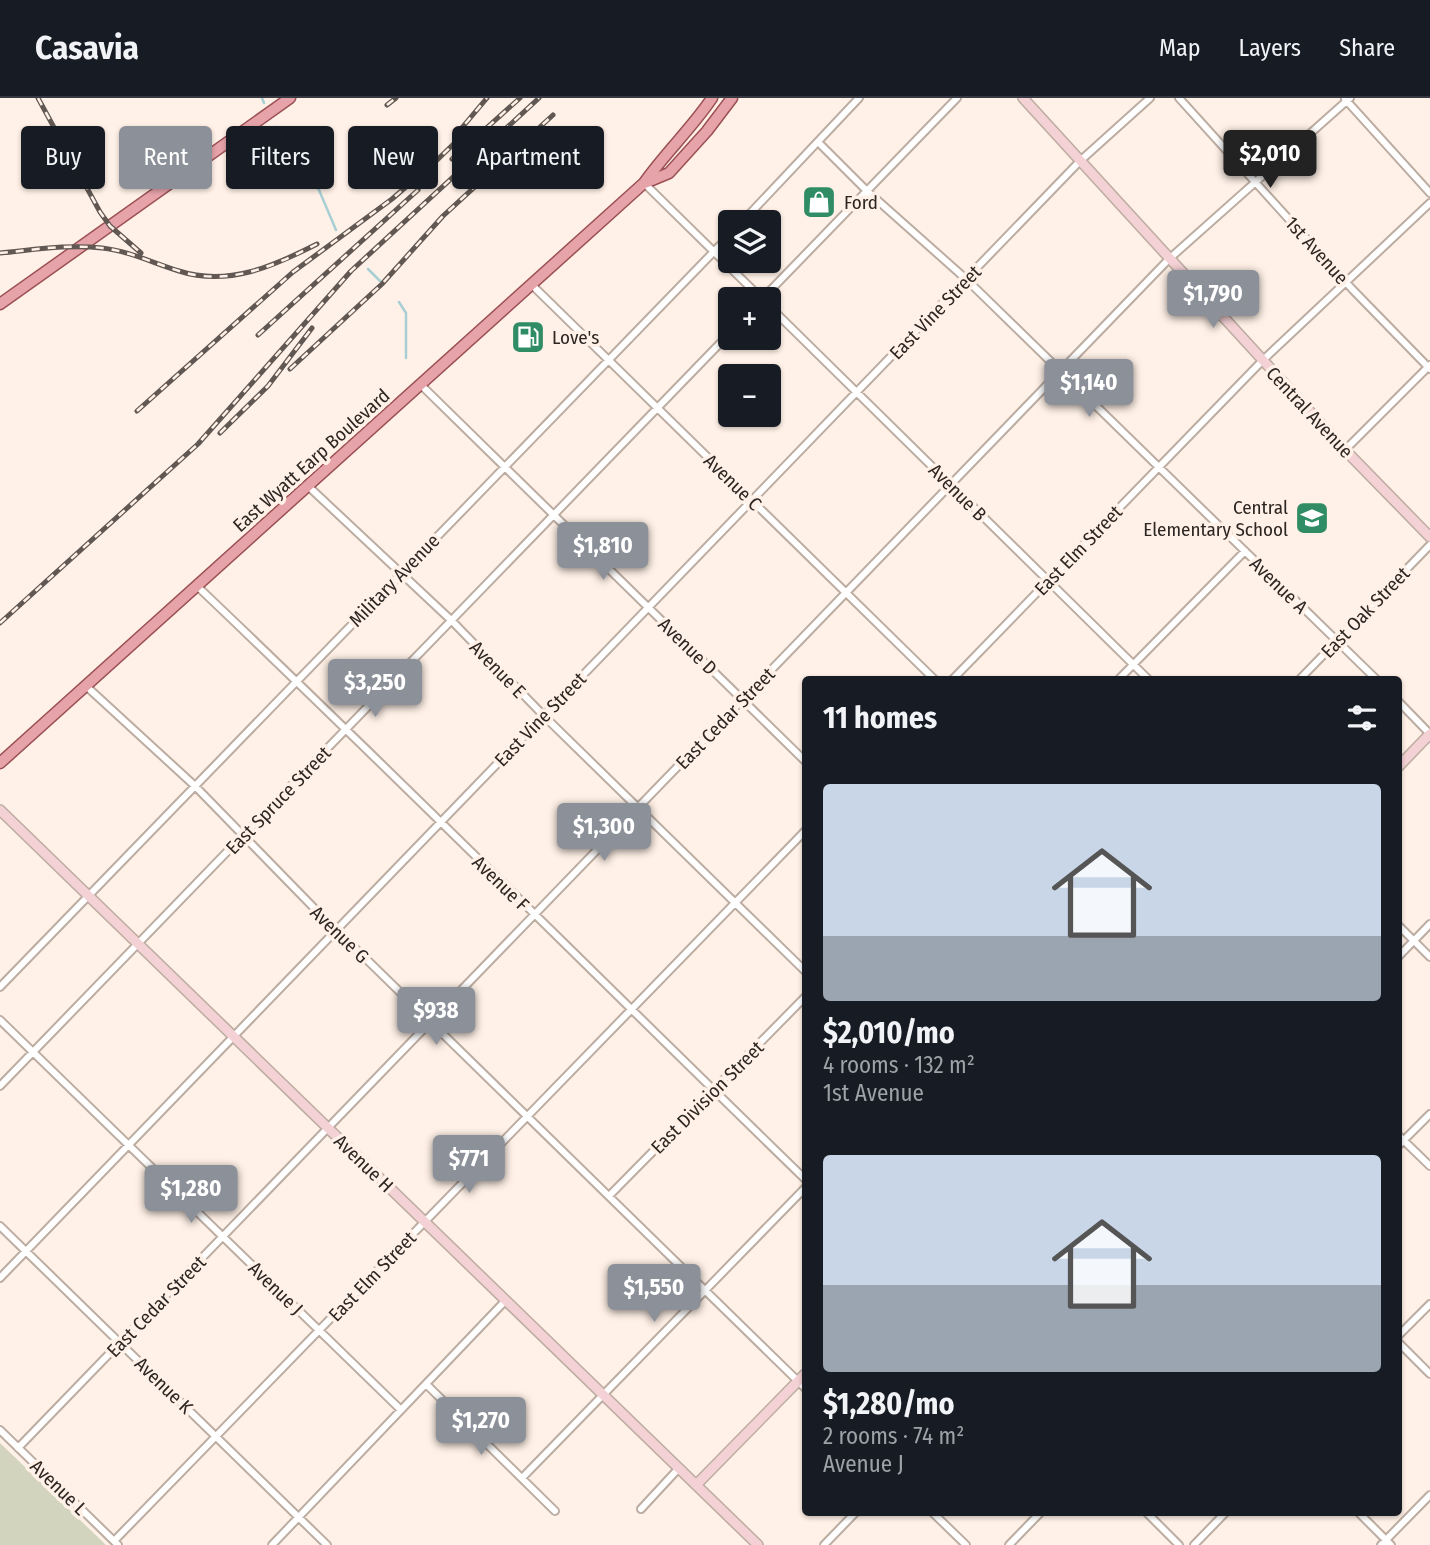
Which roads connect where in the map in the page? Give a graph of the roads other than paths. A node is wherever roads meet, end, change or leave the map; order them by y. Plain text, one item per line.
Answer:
1 (290, 98) edge
2 (712, 98) edge
3 (732, 98) edge
4 (859, 98) edge
5 (957, 98) edge
6 (1023, 98) edge
7 (1150, 98) edge
8 (1179, 98) edge
9 (1347, 99) edge
10 (819, 143) junction
11 (1080, 161) junction
12 (645, 183) junction
13 (1257, 183) junction
14 (867, 191) junction
15 (1430, 193) edge
16 (1430, 203) edge
17 (754, 210) edge
18 (718, 247) edge
19 (714, 251) junction
20 (1170, 259) junction
21 (966, 279) junction
22 (1345, 281) junction
23 (532, 285) junction
24 (750, 287) edge
25 (774, 287) edge
26 (0, 304) edge
27 (781, 318) edge
28 (718, 345) edge
29 (608, 360) junction
30 (1262, 361) junction
31 (1429, 367) edge
32 (1061, 372) junction
33 (421, 384) junction
34 (857, 392) junction
35 (657, 408) junction
36 (1345, 450) junction
37 (504, 466) junction
38 (1158, 467) junction
39 (951, 485) junction
40 (308, 486) junction
41 (752, 501) junction
42 (554, 514) junction
43 (1430, 537) edge
44 (1430, 545) edge
45 (1245, 551) junction
46 (401, 572) junction
47 (1048, 581) junction
48 (197, 586) junction
49 (846, 593) junction
50 (649, 608) junction
51 (452, 621) junction
52 (1337, 641) junction
53 (1133, 664) junction
54 (931, 676) edge
55 (956, 676) edge
56 (1122, 676) edge
57 (1145, 676) edge
58 (1303, 676) edge
59 (1373, 676) edge
60 (297, 681) junction
61 (86, 686) junction
62 (743, 700) junction
63 (1402, 705) edge
64 (544, 716) junction
65 (346, 728) junction
66 (1430, 734) edge
67 (802, 758) edge
68 (0, 763) edge
69 (1402, 763) edge
70 (195, 786) junction
71 (638, 808) junction
72 (0, 810) edge
73 (440, 823) junction
74 (802, 834) edge
75 (244, 836) junction
76 (89, 896) junction
77 (735, 903) junction
78 (534, 915) junction
79 (1430, 924) edge
80 (1402, 929) edge
81 (336, 930) junction
82 (1414, 941) junction
83 (138, 944) junction
84 (1402, 953) edge
85 (1430, 957) edge
86 (802, 968) edge
87 (0, 987) edge
88 (802, 1000) edge
89 (631, 1010) junction
90 (0, 1020) edge
91 (430, 1022) junction
92 (233, 1036) junction
93 (33, 1052) junction
94 (0, 1086) edge
95 (713, 1090) junction
96 (1430, 1114) edge
97 (527, 1116) junction
98 (328, 1128) junction
99 (1404, 1140) joint
100 (128, 1145) junction
101 (1430, 1166) edge
102 (802, 1176) edge
103 (802, 1191) edge
104 (609, 1196) junction
105 (425, 1222) junction
106 (0, 1226) edge
107 (223, 1237) junction
108 (26, 1251) junction
109 (0, 1278) edge
110 (705, 1290) junction
111 (506, 1300) junction
112 (1430, 1304) edge
113 (319, 1331) junction
114 (1402, 1332) edge
115 (120, 1343) junction
116 (1402, 1346) edge
117 (1430, 1374) edge
118 (802, 1380) edge
119 (802, 1382) edge
120 (426, 1384) junction
121 (603, 1395) junction
122 (401, 1410) junction
123 (0, 1430) edge
124 (216, 1436) junction
125 (19, 1448) junction
126 (678, 1468) junction
127 (522, 1478) junction
128 (696, 1485) junction
129 (1430, 1495) edge
130 (641, 1509) dead end
131 (555, 1511) dead end
132 (852, 1516) edge
133 (936, 1516) edge
134 (1037, 1516) edge
135 (1150, 1516) edge
136 (1222, 1516) edge
137 (1362, 1516) edge
138 (298, 1517) junction
139 (116, 1543) edge
140 (1386, 1543) edge
141 (272, 1545) edge
142 (327, 1545) edge
143 (758, 1545) edge
144 (824, 1545) edge
145 (966, 1545) edge
146 (1009, 1545) edge
147 (1179, 1545) edge
148 (1194, 1545) edge

1 - 26 main road
2 - 12 main road, East Wyatt Earp Boulevard
3 - 12 main road, East Wyatt Earp Boulevard
4 - 10 street
5 - 14 street
6 - 11 street, Central Avenue
7 - 11 street, East Vine Street
8 - 13 street, 1st Avenue
9 - 13 street, East Cedar Street
9 - 15 street
10 - 14 street, Avenue A
10 - 17 street
11 - 20 street, Central Avenue
11 - 21 street, East Vine Street
12 - 19 street
12 - 23 main road, East Wyatt Earp Boulevard
13 - 20 street, East Cedar Street
13 - 22 street, 1st Avenue
14 - 21 street, Avenue A
14 - 25 street
16 - 22 street, East Elm Street
18 - 19 street, Military Avenue
19 - 24 street
19 - 29 street, Military Avenue
20 - 30 street, Central Avenue
20 - 32 street, East Cedar Street
21 - 32 street, Avenue A
21 - 34 street, East Vine Street
22 - 30 street, East Elm Street
22 - 31 street, 1st Avenue
23 - 29 street, Avenue C
23 - 33 main road, East Wyatt Earp Boulevard
27 - 34 street, Avenue B
28 - 35 street, East Spruce Street
29 - 35 street, Avenue C
29 - 37 street, Military Avenue
30 - 36 street, Central Avenue
30 - 38 street, East Elm Street
31 - 36 street
32 - 38 street, Avenue A
32 - 39 street, East Cedar Street
33 - 37 street, Avenue D
33 - 40 main road, East Wyatt Earp Boulevard
34 - 39 street, Avenue B
34 - 41 street, East Vine Street
35 - 41 street, Avenue C
35 - 42 street, East Spruce Street
36 - 43 street, Central Avenue
37 - 42 street, Avenue D
37 - 46 street, Military Avenue
38 - 45 street, Avenue A
38 - 47 street, East Elm Street
39 - 47 street, Avenue B
39 - 49 street, East Cedar Street
40 - 46 street, Avenue E
40 - 48 main road, East Wyatt Earp Boulevard
41 - 49 street, Avenue C
41 - 50 street, East Vine Street
42 - 50 street, Avenue D
42 - 51 street, East Spruce Street
44 - 52 street, East Oak Street
45 - 52 street, Avenue A
45 - 53 street
46 - 51 street, Avenue E
46 - 60 street, Military Avenue
47 - 53 street, Avenue B
47 - 55 street, East Elm Street
48 - 60 street, Avenue F
48 - 61 main road, East Wyatt Earp Boulevard
49 - 54 street, Avenue C
49 - 62 street, East Cedar Street
50 - 62 street, Avenue D
50 - 64 street, East Vine Street
51 - 64 street, Avenue E
51 - 65 street, East Spruce Street
52 - 58 street, East Oak Street
52 - 59 street, Avenue A
53 - 56 street
53 - 57 street, Avenue B
60 - 65 street, Avenue F
60 - 70 street, Military Avenue
61 - 68 main road, East Wyatt Earp Boulevard
61 - 70 street, Avenue G
62 - 67 street, Avenue D
62 - 71 street, East Cedar Street
63 - 66 street
64 - 71 street, Avenue E
64 - 73 street, East Vine Street
65 - 73 street, Avenue F
65 - 75 street, East Spruce Street
66 - 69 street
70 - 75 street, Avenue G
70 - 76 street, Military Avenue
71 - 77 street, Avenue E
71 - 78 street, East Cedar Street
72 - 76 street, Avenue H
73 - 78 street, Avenue F
73 - 81 street, East Vine Street
74 - 77 street, East Elm Street
75 - 81 street, Avenue G
75 - 83 street, East Spruce Street
76 - 83 street, Avenue H
76 - 87 street, Military Avenue
77 - 86 street, Avenue E
77 - 89 street, East Elm Street
78 - 89 street, Avenue F
78 - 91 street, East Cedar Street
79 - 82 street
80 - 82 street
81 - 91 street, Avenue G
81 - 92 street, East Vine Street
82 - 84 street
82 - 85 street
83 - 92 street, Avenue H
83 - 93 street, East Spruce Street
88 - 95 street, East Division Street
89 - 95 street, Avenue F
89 - 97 street, East Elm Street
90 - 93 street, Avenue J
91 - 97 street, Avenue G
91 - 98 street, East Cedar Street
92 - 98 street, Avenue H
92 - 100 street, East Vine Street
93 - 94 street, East Spruce Street
93 - 100 street, Avenue J
95 - 102 street, Avenue F
95 - 104 street, East Division Street
96 - 99 street
97 - 104 street, Avenue G
97 - 105 street, East Elm Street
98 - 105 street, Avenue H
98 - 107 street, East Cedar Street
99 - 101 street
100 - 107 street, Avenue J
100 - 108 street, East Vine Street
103 - 110 street
104 - 110 street, Avenue G
105 - 111 street, Avenue H
105 - 113 street, East Elm Street
106 - 108 street, Avenue K
107 - 113 street, Avenue J
107 - 115 street, East Cedar Street
108 - 109 street, East Vine Street
108 - 115 street, Avenue K
110 - 118 street, Avenue G
110 - 121 street
111 - 120 street
111 - 121 street, Avenue H
112 - 114 street
113 - 122 street, Avenue J
113 - 124 street, East Elm Street
115 - 124 street, Avenue K
115 - 125 street, East Cedar Street
116 - 117 street
119 - 128 street
120 - 122 street
120 - 127 street
121 - 126 street, Avenue H
121 - 127 street
122 - 138 street
123 - 125 street, Avenue L
124 - 138 street, Avenue K
124 - 139 street, East Elm Street
125 - 139 street, Avenue L
126 - 128 street, Avenue H
126 - 130 street
127 - 131 street
128 - 143 street, Avenue H
129 - 140 street
132 - 144 street
133 - 145 street
134 - 146 street
135 - 147 street
136 - 148 street
137 - 140 street
138 - 141 street
138 - 142 street, Avenue K

